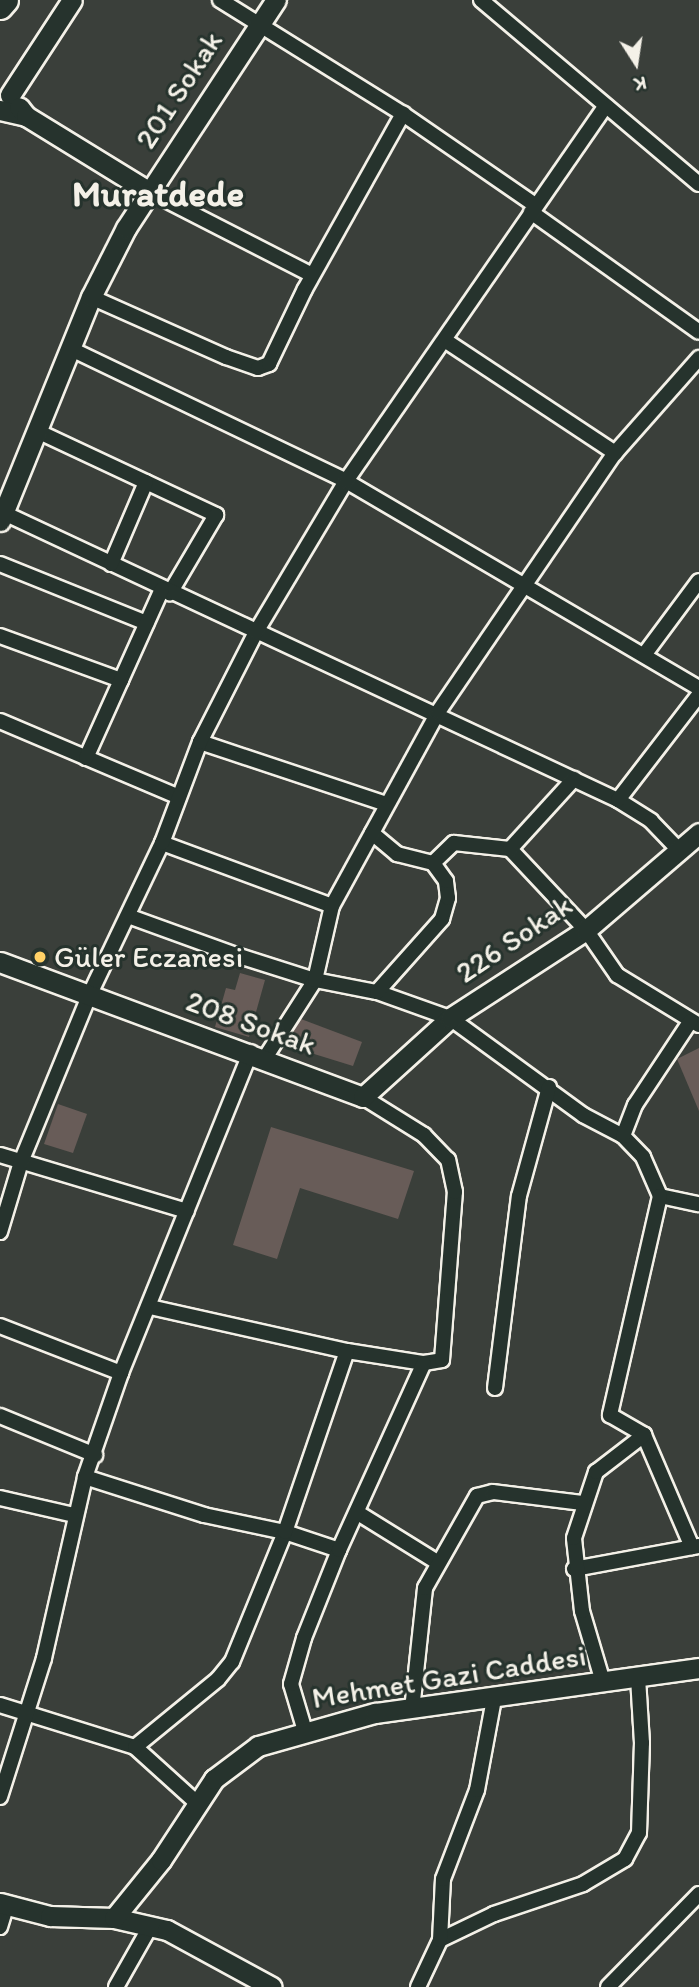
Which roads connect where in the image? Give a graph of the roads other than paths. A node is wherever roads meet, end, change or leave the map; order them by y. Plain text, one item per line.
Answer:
1 (6, 0) edge
2 (72, 0) edge
3 (220, 0) edge
4 (276, 0) edge
5 (481, 0) edge
6 (0, 7) edge
7 (257, 23) junction
8 (2, 103) edge
9 (606, 106) junction
10 (403, 114) junction
11 (699, 184) edge
12 (148, 191) junction
13 (533, 208) junction
14 (312, 275) junction
15 (91, 297) junction
16 (699, 332) edge
17 (446, 341) junction
18 (69, 348) junction
19 (699, 358) edge
20 (37, 431) junction
21 (615, 453) junction
22 (346, 481) junction
23 (146, 482) junction
24 (3, 517) edge
25 (0, 564) edge
26 (111, 564) junction
27 (699, 581) edge
28 (524, 583) junction
29 (166, 591) junction
30 (147, 623) junction
31 (256, 632) junction
32 (0, 636) edge
33 (644, 655) junction
34 (121, 680) junction
35 (699, 688) edge
36 (699, 695) edge
37 (438, 712) junction
38 (0, 721) edge
39 (200, 742) junction
40 (86, 758) junction
41 (574, 779) junction
42 (179, 797) junction
43 (618, 800) junction
44 (386, 804) junction
45 (372, 833) junction
46 (699, 833) edge
47 (162, 843) junction
48 (509, 849) junction
49 (678, 849) junction
50 (433, 863) junction
51 (332, 906) junction
52 (128, 916) junction
53 (586, 930) junction
54 (0, 962) edge
55 (315, 980) junction
56 (377, 992) junction
57 (89, 996) junction
58 (450, 1018) junction
59 (696, 1023) edge
60 (258, 1055) junction
61 (549, 1087) junction
62 (363, 1097) junction
63 (623, 1136) junction
64 (0, 1154) edge
65 (21, 1162) junction
66 (660, 1196) junction
67 (699, 1204) edge
68 (187, 1211) junction
69 (0, 1232) edge
70 (150, 1307) junction
71 (0, 1326) edge
72 (346, 1351) junction
73 (424, 1363) junction
74 (121, 1373) junction
75 (495, 1388) dead end
76 (0, 1416) edge
77 (644, 1435) junction
78 (94, 1455) junction
79 (85, 1476) junction
80 (0, 1498) edge
81 (583, 1503) junction
82 (358, 1513) junction
83 (74, 1516) junction
84 (285, 1532) junction
85 (695, 1546) edge
86 (339, 1550) junction
87 (437, 1562) junction
88 (574, 1569) junction
89 (699, 1668) edge
90 (638, 1677) junction
91 (603, 1682) junction
92 (494, 1699) junction
93 (0, 1705) edge
94 (412, 1710) junction
95 (27, 1715) junction
96 (305, 1731) junction
97 (135, 1747) junction
98 (0, 1797) edge
99 (198, 1804) junction
100 (699, 1894) edge
101 (3, 1904) edge
102 (114, 1918) junction
103 (0, 1927) edge
104 (150, 1927) junction
105 (440, 1940) junction
106 (267, 1986) edge
107 (116, 1987) edge
108 (418, 1987) edge
109 (608, 1987) edge

1 - 6 main road
2 - 8 street
3 - 7 street
4 - 7 street, 201 Sokak
5 - 9 street
7 - 10 street
7 - 12 street, 201 Sokak
8 - 12 street
9 - 11 street
9 - 13 street
10 - 13 street
10 - 14 street
12 - 14 street
12 - 15 street, 201 Sokak
13 - 16 street
13 - 17 street
14 - 15 street
15 - 18 street, 201 Sokak
17 - 21 street
17 - 22 street
18 - 20 street, 201 Sokak
18 - 22 street
19 - 21 street
20 - 23 street
20 - 24 street, 201 Sokak
21 - 28 street
22 - 28 street
22 - 31 street
23 - 26 street
23 - 29 street
24 - 26 street
25 - 30 street
26 - 29 street
27 - 33 street
28 - 33 street
28 - 37 street
29 - 30 street
29 - 31 street
30 - 34 street
31 - 37 street
31 - 39 street
32 - 34 street
33 - 35 street
34 - 40 street
36 - 43 street
37 - 41 street
37 - 44 street
38 - 40 street
39 - 42 street
39 - 44 street
40 - 42 street
41 - 43 street
41 - 48 street
42 - 47 street
43 - 49 street
44 - 45 street
45 - 50 street
45 - 51 street
46 - 49 street, 226 Sokak
47 - 51 street
47 - 52 street
48 - 50 street
48 - 53 street
49 - 53 street, 226 Sokak
50 - 56 street
51 - 55 street
52 - 55 street
52 - 57 street
53 - 58 street, 226 Sokak
53 - 59 street
54 - 57 street, 208 Sokak
55 - 56 street
55 - 60 street
56 - 58 street
57 - 60 street, 208 Sokak
57 - 65 street
58 - 61 street
58 - 62 street, 226 Sokak
59 - 63 street
60 - 62 street, 208 Sokak
60 - 68 street
61 - 63 street
61 - 75 street
62 - 73 street
63 - 66 street
64 - 65 street
65 - 68 street
65 - 69 street
66 - 67 street
66 - 77 street
68 - 70 street
70 - 72 street
70 - 74 street
71 - 74 street
72 - 73 street
72 - 84 street
73 - 82 street
74 - 78 street
76 - 78 street
77 - 81 street
77 - 85 street
78 - 79 street
79 - 83 street
79 - 84 street
80 - 83 street
81 - 87 street
81 - 88 street
82 - 86 street
82 - 87 street
83 - 95 street
84 - 86 street
84 - 97 street
85 - 88 street
86 - 96 street
87 - 94 street
88 - 91 street
89 - 90 street, Mehmet Gazi Caddesi
90 - 91 street, Mehmet Gazi Caddesi
90 - 105 street
91 - 92 street, Mehmet Gazi Caddesi
92 - 94 street, Mehmet Gazi Caddesi
92 - 105 street
93 - 95 street
94 - 96 street, Mehmet Gazi Caddesi
95 - 97 street
95 - 98 street
96 - 99 street, Mehmet Gazi Caddesi
97 - 99 street
99 - 102 street, Mehmet Gazi Caddesi
100 - 109 street
101 - 102 street
101 - 103 street
102 - 104 street
104 - 106 street
104 - 107 street
105 - 108 street

